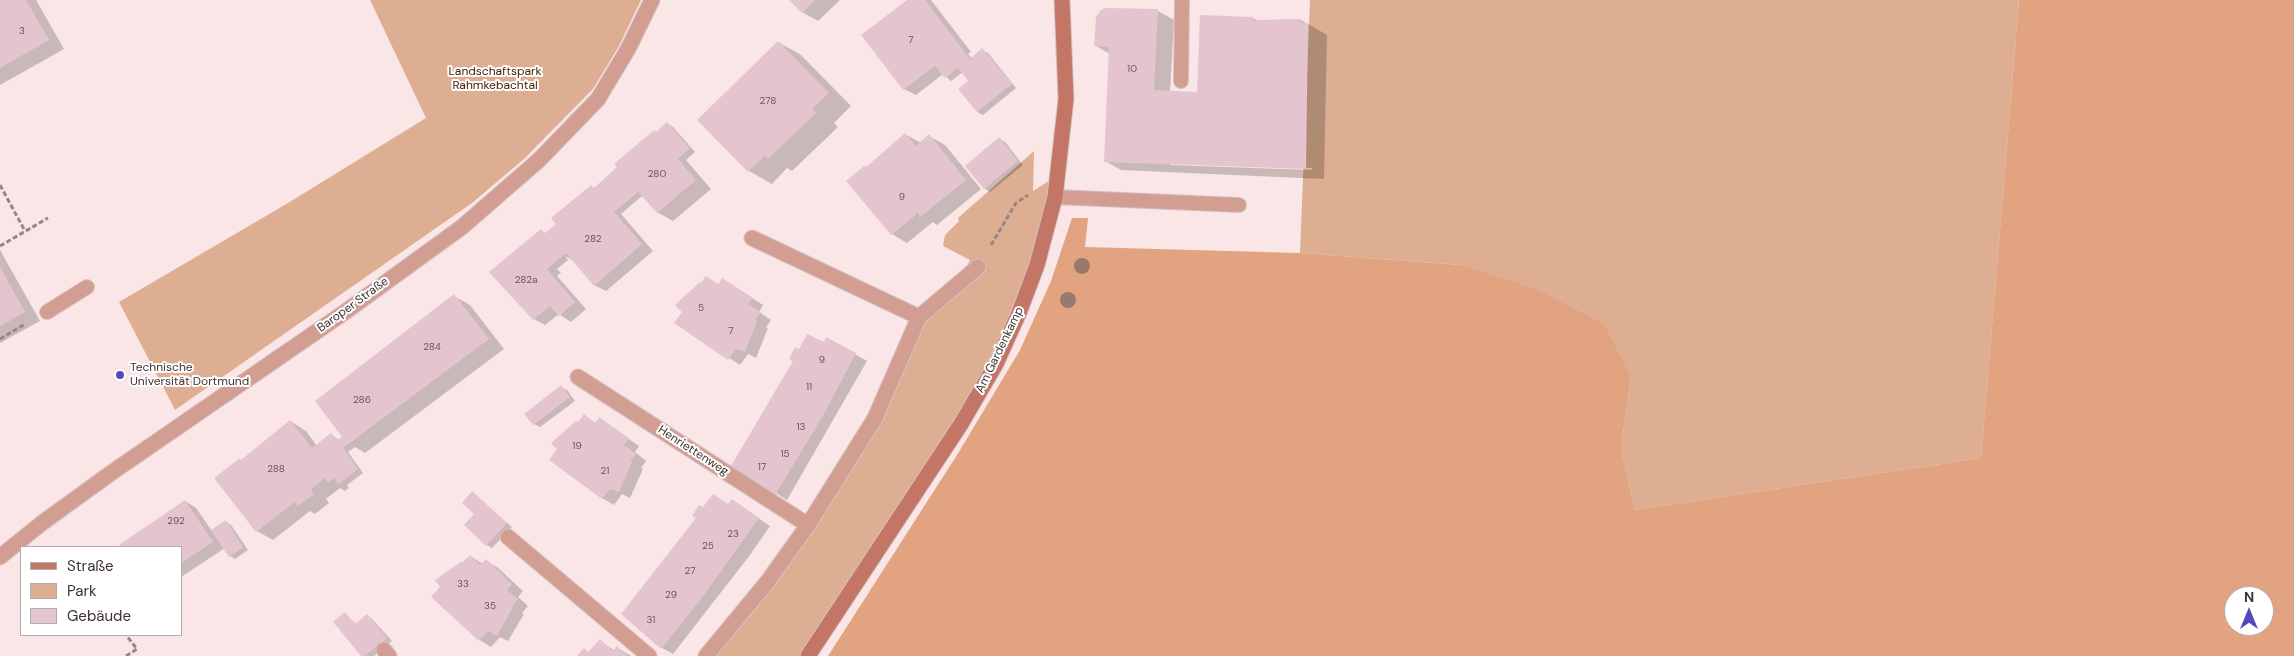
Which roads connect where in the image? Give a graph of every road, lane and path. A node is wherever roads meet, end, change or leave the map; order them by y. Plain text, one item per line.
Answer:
1 (652, 0) edge
2 (1062, 0) edge
3 (1182, 0) edge
4 (1181, 81) dead end
5 (1058, 175) junction
6 (0, 185) edge
7 (1055, 197) junction
8 (1239, 204) dead end
9 (48, 218) dead end
10 (24, 231) junction
11 (752, 238) dead end
12 (0, 246) edge
13 (978, 266) joint
14 (88, 287) dead end
15 (47, 312) dead end
16 (919, 318) junction
17 (578, 377) dead end
18 (808, 525) junction
19 (508, 537) dead end
20 (0, 557) edge
21 (127, 636) edge
22 (126, 656) edge
23 (649, 656) edge
24 (706, 656) edge
25 (808, 656) edge

1 - 20 street, Baroper Straße
2 - 5 street, Am Gardenkamp
3 - 4 lane
5 - 7 street, Am Gardenkamp
5 - 13 path
6 - 10 path
7 - 8 lane
7 - 25 street, Am Gardenkamp
9 - 10 path
10 - 12 path
11 - 16 street
13 - 16 street
14 - 15 lane
16 - 18 street
17 - 18 street, Henriettenweg
18 - 24 street
19 - 23 street
21 - 22 path

